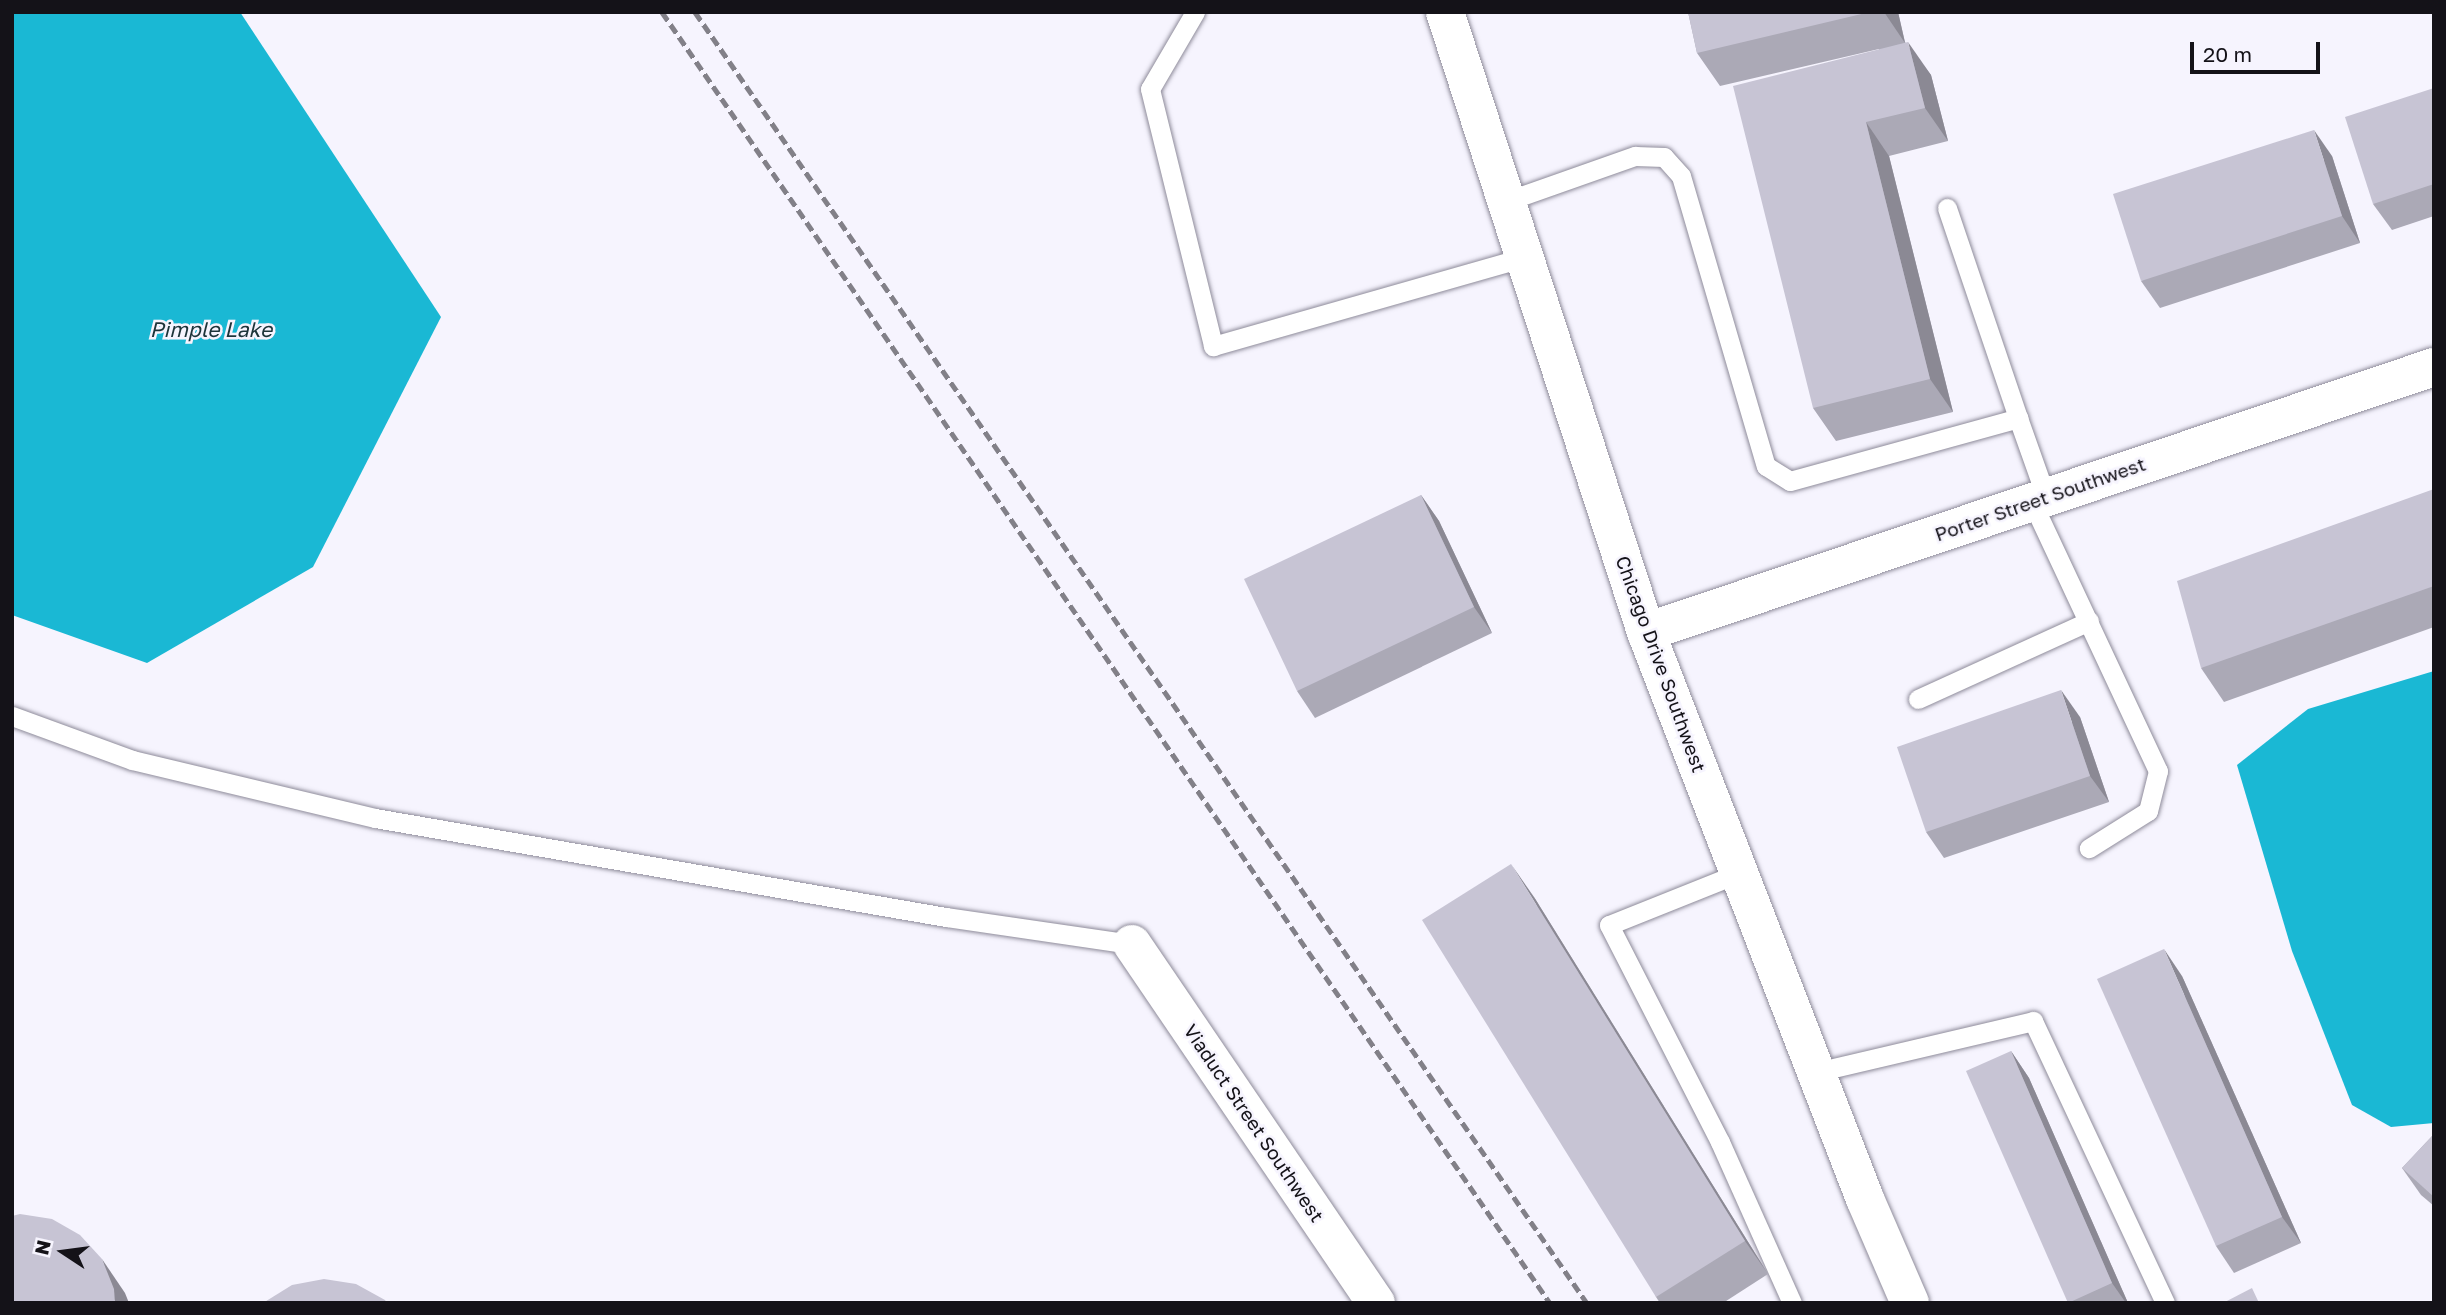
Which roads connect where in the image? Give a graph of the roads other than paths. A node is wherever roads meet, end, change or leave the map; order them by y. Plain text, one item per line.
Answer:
1 (1195, 12) edge
2 (1445, 12) edge
3 (1507, 201) junction
4 (1947, 208) dead end
5 (1525, 257) junction
6 (2434, 367) edge
7 (2018, 418) junction
8 (2039, 500) junction
9 (2089, 621) junction
10 (1646, 632) junction
11 (1917, 699) dead end
12 (12, 716) edge
13 (2089, 848) dead end
14 (1739, 873) junction
15 (1132, 944) joint
16 (1816, 1072) junction
17 (1376, 1303) edge
18 (1792, 1303) edge
19 (1910, 1303) edge
20 (2165, 1303) edge

1 - 5 lane
2 - 3 main road, Chicago Drive Southwest
3 - 5 main road, Chicago Drive Southwest
3 - 7 lane
4 - 7 lane
5 - 10 main road, Chicago Drive Southwest
6 - 8 main road, Porter Street Southwest
7 - 8 lane
8 - 9 lane
8 - 10 main road, Porter Street Southwest
9 - 11 lane
9 - 13 lane
10 - 14 main road, Chicago Drive Southwest
12 - 15 lane
14 - 16 main road, Chicago Drive Southwest
14 - 18 lane
15 - 17 main road, Viaduct Street Southwest
16 - 19 main road, Chicago Drive Southwest
16 - 20 lane

